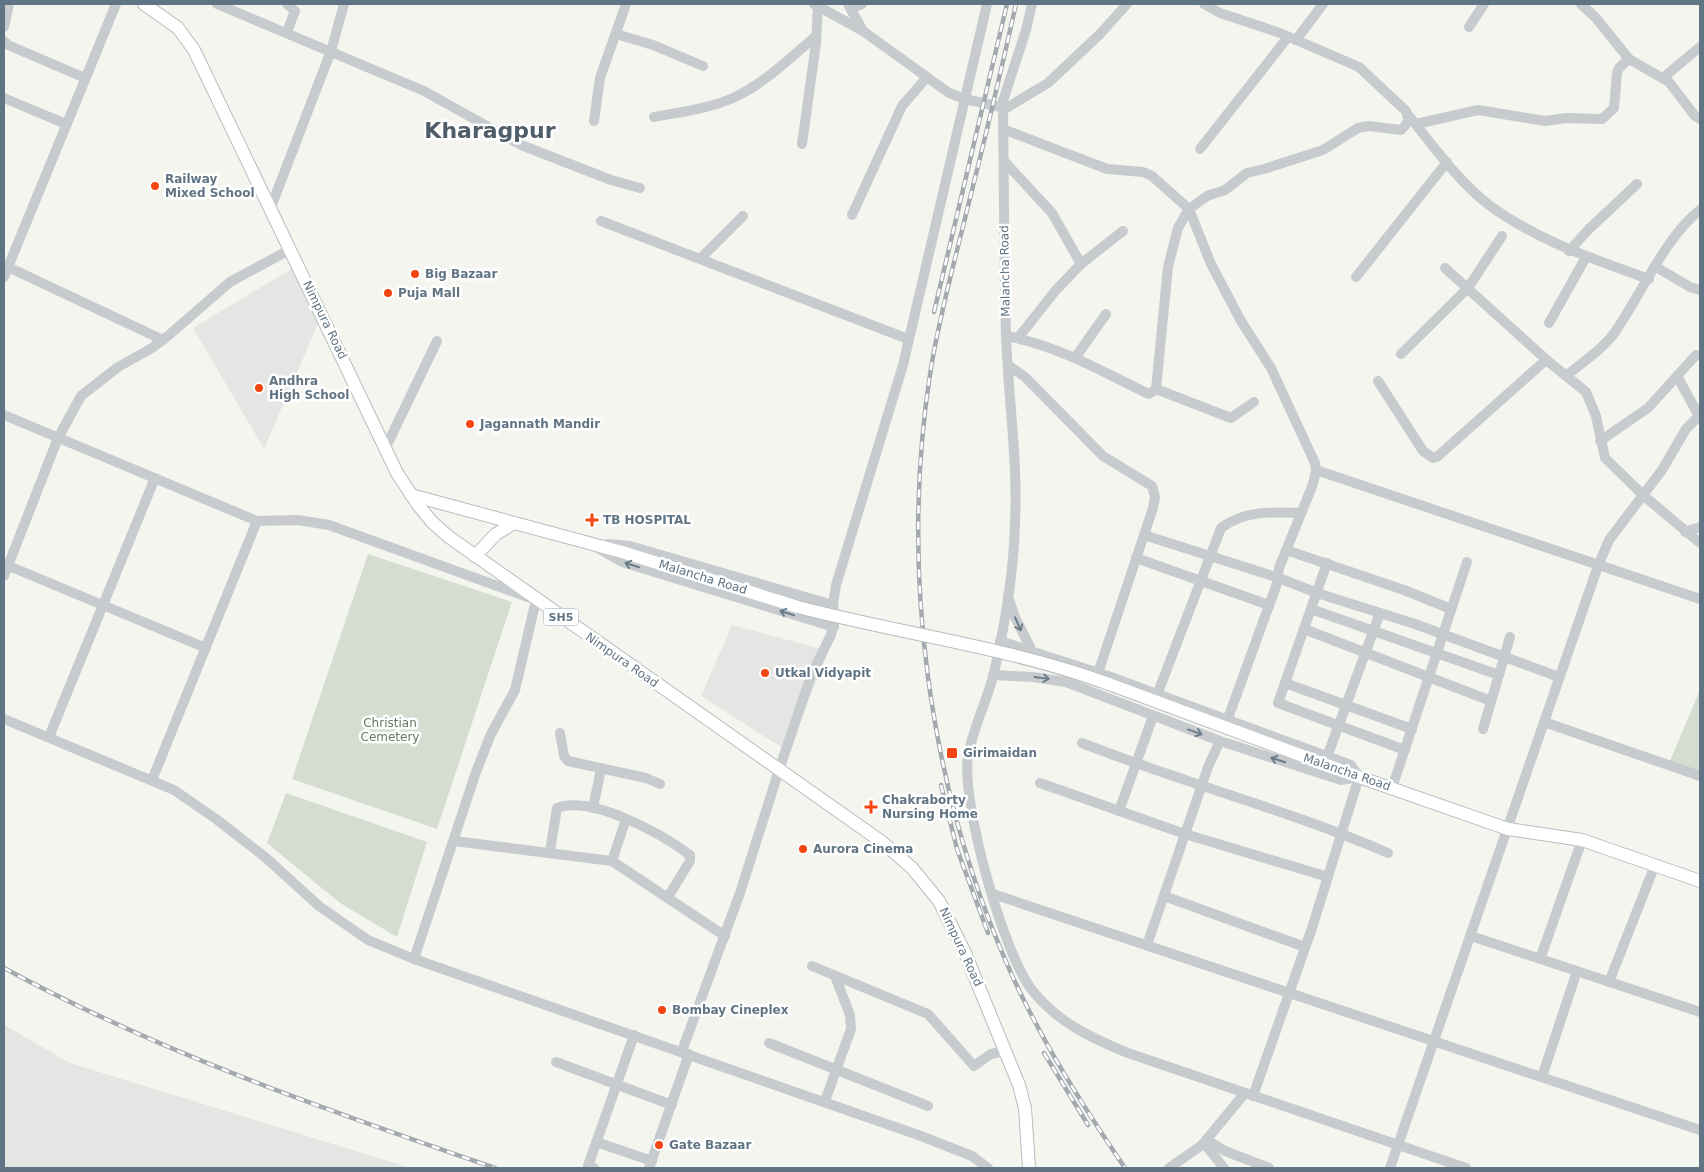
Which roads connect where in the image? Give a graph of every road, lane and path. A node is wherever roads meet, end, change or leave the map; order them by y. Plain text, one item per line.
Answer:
1 (9, 4) edge
2 (116, 4) edge
3 (144, 4) edge
4 (217, 4) edge
5 (287, 4) edge
6 (344, 4) edge
7 (626, 4) edge
8 (862, 4) edge
9 (987, 4) edge
10 (1032, 4) edge
11 (1127, 4) edge
12 (1204, 4) edge
13 (1323, 4) edge
14 (1484, 4) edge
15 (1581, 4) edge
16 (816, 5) edge
17 (850, 6) edge
18 (233, 7) edge
19 (4, 27) edge
20 (1469, 27) dead end
21 (863, 31) junction
22 (287, 32) junction
23 (616, 34) junction
24 (816, 36) junction
25 (1292, 38) junction
26 (4, 41) edge
27 (1700, 47) edge
28 (331, 51) junction
29 (1629, 59) junction
30 (703, 66) dead end
31 (927, 77) junction
32 (1664, 77) junction
33 (85, 78) junction
34 (4, 98) edge
35 (965, 99) junction
36 (1002, 109) junction
37 (654, 117) dead end
38 (1700, 119) edge
39 (1412, 120) junction
40 (594, 121) dead end
41 (66, 124) junction
42 (1003, 129) junction
43 (802, 144) dead end
44 (1200, 149) dead end
45 (1004, 161) junction
46 (1447, 162) junction
47 (1637, 184) dead end
48 (640, 188) dead end
49 (271, 207) junction
50 (1189, 210) junction
51 (1700, 210) edge
52 (852, 215) dead end
53 (743, 216) dead end
54 (601, 220) dead end
55 (1123, 231) dead end
56 (1502, 236) dead end
57 (291, 249) junction
58 (1568, 251) junction
59 (1586, 257) junction
60 (700, 259) junction
61 (1081, 264) junction
62 (1656, 267) junction
63 (1445, 268) dead end
64 (6, 272) edge
65 (1356, 277) dead end
66 (1648, 279) junction
67 (1468, 288) junction
68 (1700, 290) edge
69 (1106, 314) dead end
70 (1548, 323) dead end
71 (1006, 336) junction
72 (1018, 338) junction
73 (163, 340) junction
74 (908, 340) junction
75 (437, 342) dead end
76 (1401, 354) dead end
77 (1696, 355) dead end
78 (1075, 358) junction
79 (1546, 360) junction
80 (1008, 365) junction
81 (1567, 375) junction
82 (1677, 376) junction
83 (1378, 381) dead end
84 (1156, 389) junction
85 (1254, 402) dead end
86 (4, 415) edge
87 (1700, 416) edge
88 (58, 438) junction
89 (1600, 441) junction
90 (386, 447) junction
91 (1316, 470) junction
92 (155, 478) junction
93 (411, 494) junction
94 (1643, 495) junction
95 (1301, 513) junction
96 (257, 521) junction
97 (514, 523) junction
98 (1700, 527) edge
99 (1685, 532) junction
100 (1144, 535) junction
101 (589, 543) junction
102 (1700, 543) edge
103 (1286, 550) junction
104 (475, 556) junction
105 (1208, 556) junction
106 (1136, 558) junction
107 (1327, 562) junction
108 (1466, 562) dead end
109 (6, 565) edge
110 (1598, 566) junction
111 (4, 576) edge
112 (1280, 578) junction
113 (1199, 579) junction
114 (1317, 592) junction
115 (1008, 595) junction
116 (1700, 599) edge
117 (536, 600) junction
118 (833, 605) junction
119 (1269, 605) junction
120 (104, 606) junction
121 (1451, 608) junction
122 (1311, 609) junction
123 (1380, 613) junction
124 (834, 627) junction
125 (1304, 629) junction
126 (1373, 632) junction
127 (1443, 634) junction
128 (1510, 637) dead end
129 (1000, 641) junction
130 (206, 648) junction
131 (1032, 651) junction
132 (1366, 652) junction
133 (1436, 654) junction
134 (1504, 657) junction
135 (1098, 673) junction
136 (993, 675) junction
137 (1498, 675) junction
138 (1428, 678) junction
139 (1560, 678) junction
140 (1285, 683) junction
141 (1157, 695) junction
142 (1491, 701) junction
143 (1346, 706) junction
144 (1154, 716) junction
145 (4, 719) edge
146 (1227, 721) junction
147 (1544, 722) junction
148 (1339, 725) junction
149 (1412, 729) junction
150 (1483, 729) dead end
151 (560, 733) dead end
152 (49, 738) junction
153 (1220, 741) junction
154 (1082, 743) dead end
155 (1405, 750) junction
156 (1327, 757) junction
157 (1136, 764) junction
158 (601, 769) junction
159 (778, 770) junction
160 (1700, 776) edge
161 (1359, 777) junction
162 (152, 780) junction
163 (1040, 783) dead end
164 (660, 784) dead end
165 (1202, 786) junction
166 (1392, 788) junction
167 (593, 808) junction
168 (1119, 810) junction
169 (626, 819) junction
170 (1508, 829) junction
171 (1342, 833) junction
172 (1185, 834) junction
173 (1582, 840) junction
174 (454, 841) junction
175 (550, 851) junction
176 (1388, 853) dead end
177 (612, 861) junction
178 (1655, 865) junction
179 (1328, 877) junction
180 (1700, 881) edge
181 (993, 894) junction
182 (1164, 896) junction
183 (668, 897) junction
184 (725, 936) junction
185 (1471, 936) junction
186 (1147, 946) junction
187 (1305, 947) junction
188 (414, 959) junction
189 (1540, 959) junction
190 (812, 966) dead end
191 (1577, 971) junction
192 (835, 976) junction
193 (1610, 982) junction
194 (1288, 993) junction
195 (1700, 1012) edge
196 (634, 1035) junction
197 (1435, 1042) junction
198 (769, 1043) dead end
199 (1006, 1051) junction
200 (686, 1053) junction
201 (556, 1062) dead end
202 (836, 1070) junction
203 (1542, 1077) junction
204 (616, 1085) junction
205 (1249, 1094) junction
206 (824, 1101) junction
207 (672, 1105) junction
208 (928, 1106) dead end
209 (1700, 1130) edge
210 (596, 1142) junction
211 (1206, 1142) junction
212 (1398, 1145) junction
213 (650, 1165) edge
214 (594, 1168) edge
215 (988, 1168) edge
216 (1029, 1168) edge
217 (1169, 1168) edge
218 (1224, 1168) edge
219 (1269, 1168) edge
220 (1390, 1168) edge
221 (1466, 1168) edge

1 - 19 street
2 - 33 street
3 - 49 main road, Nimpura Road / SH5
4 - 18 street
5 - 22 street
6 - 28 street
7 - 23 street
8 - 17 street
9 - 35 street
10 - 36 street, Malancha Road
11 - 36 street
12 - 25 street
13 - 25 street
14 - 20 street
15 - 29 street
16 - 21 street
16 - 24 street
17 - 21 street
18 - 22 street
21 - 31 street
22 - 28 street
23 - 30 street
23 - 40 street
24 - 37 street
24 - 43 street
25 - 39 street
25 - 44 street
26 - 33 street
27 - 32 street
28 - 48 street
28 - 49 street
29 - 32 street
29 - 39 street
31 - 35 street
31 - 52 street
32 - 38 street
33 - 41 street
34 - 41 street
35 - 36 street
35 - 74 street
36 - 42 street, Malancha Road
39 - 46 street
39 - 50 street
41 - 64 street
42 - 45 street, Malancha Road
42 - 50 street
45 - 61 street
45 - 71 street, Malancha Road
46 - 58 street
46 - 65 street
47 - 58 street
49 - 57 main road, Nimpura Road / SH5
50 - 84 street
50 - 91 street
51 - 62 street
53 - 60 street
54 - 60 street
55 - 61 street
56 - 67 street
57 - 73 street
57 - 90 main road, Nimpura Road / SH5
58 - 59 street
59 - 66 street
59 - 70 street
60 - 74 street
61 - 72 street
62 - 66 street
62 - 68 street
63 - 67 street
64 - 73 street
66 - 81 street
67 - 76 street
67 - 79 street
69 - 78 street
71 - 72 street
71 - 80 street, Malancha Road
72 - 78 street
73 - 88 street
74 - 118 street
75 - 90 street
77 - 82 street
78 - 84 street
79 - 81 street
79 - 83 street
80 - 100 street
80 - 115 street, Malancha Road
81 - 89 street
82 - 87 street
82 - 89 street
84 - 85 street
86 - 88 street
87 - 94 street
88 - 92 street
88 - 109 street
89 - 94 street
90 - 93 main road, Nimpura Road / SH5
91 - 95 street
91 - 110 street
92 - 96 street
92 - 120 street
93 - 97 main road, Malancha Road
93 - 104 main road, Nimpura Road / SH5
94 - 99 street
94 - 110 street
95 - 103 street
95 - 105 street
96 - 117 street
96 - 130 street
97 - 101 main road, Malancha Road
97 - 104 main road
98 - 99 street
99 - 102 street
100 - 105 street
100 - 106 street
101 - 118 street
124 -> 101 street
101 - 161 main road, Malancha Road, bridge
103 - 107 street
103 - 112 street
104 - 117 main road, Nimpura Road / SH5
105 - 112 street
105 - 113 street
106 - 113 street
106 - 135 street
107 - 114 street
107 - 121 street
108 - 121 street
109 - 111 street
109 - 120 street
110 - 116 street
110 - 139 street
112 - 114 street
112 - 119 street
113 - 119 street
113 - 141 street
114 - 122 street
114 - 123 street
115 - 129 street, Malancha Road
115 -> 131 street
117 - 159 main road, Nimpura Road / SH5
117 - 174 street
118 - 124 street
119 - 146 street
120 - 130 street
120 - 152 street
121 - 127 street
122 - 125 street
122 - 126 street
123 - 126 street
123 - 127 street
124 - 159 street
125 - 132 street
125 - 140 street
126 - 132 street
126 - 133 street
127 - 133 street
127 - 134 street
128 - 134 street
129 - 131 street
129 - 136 street, Malancha Road
130 - 162 street
131 - 135 street
132 - 138 street
132 - 143 street
133 - 137 street
133 - 138 street
134 - 137 street
134 - 139 street
135 - 141 street
136 -> 144 street
136 - 181 street, Malancha Road
137 - 142 street
138 - 142 street
138 - 149 street
139 - 147 street
140 - 143 street
140 - 148 street
141 - 146 street
142 - 150 street
143 - 148 street
143 - 149 street
144 -> 153 street
144 - 157 street
145 - 152 street
146 - 156 street
147 - 160 street
147 - 170 street
148 - 155 street
148 - 156 street
149 - 155 street
151 - 158 street
152 - 162 street
161 -> 153 street
153 - 165 street
154 - 157 street
155 - 166 street
156 - 161 street
157 - 165 street
157 - 168 street
158 - 164 street
158 - 167 street
159 - 184 street
159 - 199 main road, Nimpura Road / SH5
161 - 166 main road, Malancha Road
161 - 171 street
162 - 188 street
163 - 168 street
165 - 171 street
165 - 172 street
166 - 170 main road, Malancha Road
167 - 169 street
167 - 175 street
168 - 172 street
169 - 177 street
169 - 183 street
170 - 173 main road, Malancha Road
170 - 185 street
171 - 176 street
171 - 179 street
172 - 179 street
172 - 182 street
173 - 178 main road, Malancha Road
173 - 189 street
174 - 175 street
174 - 188 street
175 - 177 street
177 - 183 street
178 - 180 main road, Malancha Road
178 - 193 street
179 - 187 street
181 - 186 street
181 - 205 street, Malancha Road
182 - 186 street
182 - 187 street
183 - 184 street
184 - 200 street
185 - 189 street
185 - 197 street
186 - 194 street
187 - 194 street
188 - 196 street
189 - 191 street
190 - 192 street
191 - 193 street
191 - 203 street
192 - 199 street
192 - 202 street
193 - 195 street
194 - 197 street
194 - 205 street
196 - 200 street
196 - 204 street
197 - 203 street
197 - 212 street
198 - 202 street
199 - 216 main road, Nimpura Road / SH5
200 - 206 street
200 - 207 street
201 - 204 street
202 - 206 street
202 - 208 street
203 - 209 street
204 - 207 street
204 - 210 street
205 - 211 street
205 - 212 street, Malancha Road
206 - 215 street
207 - 213 street
210 - 213 street
210 - 214 street
211 - 217 street
211 - 218 street
211 - 219 street
212 - 220 street
212 - 221 street, Malancha Road

